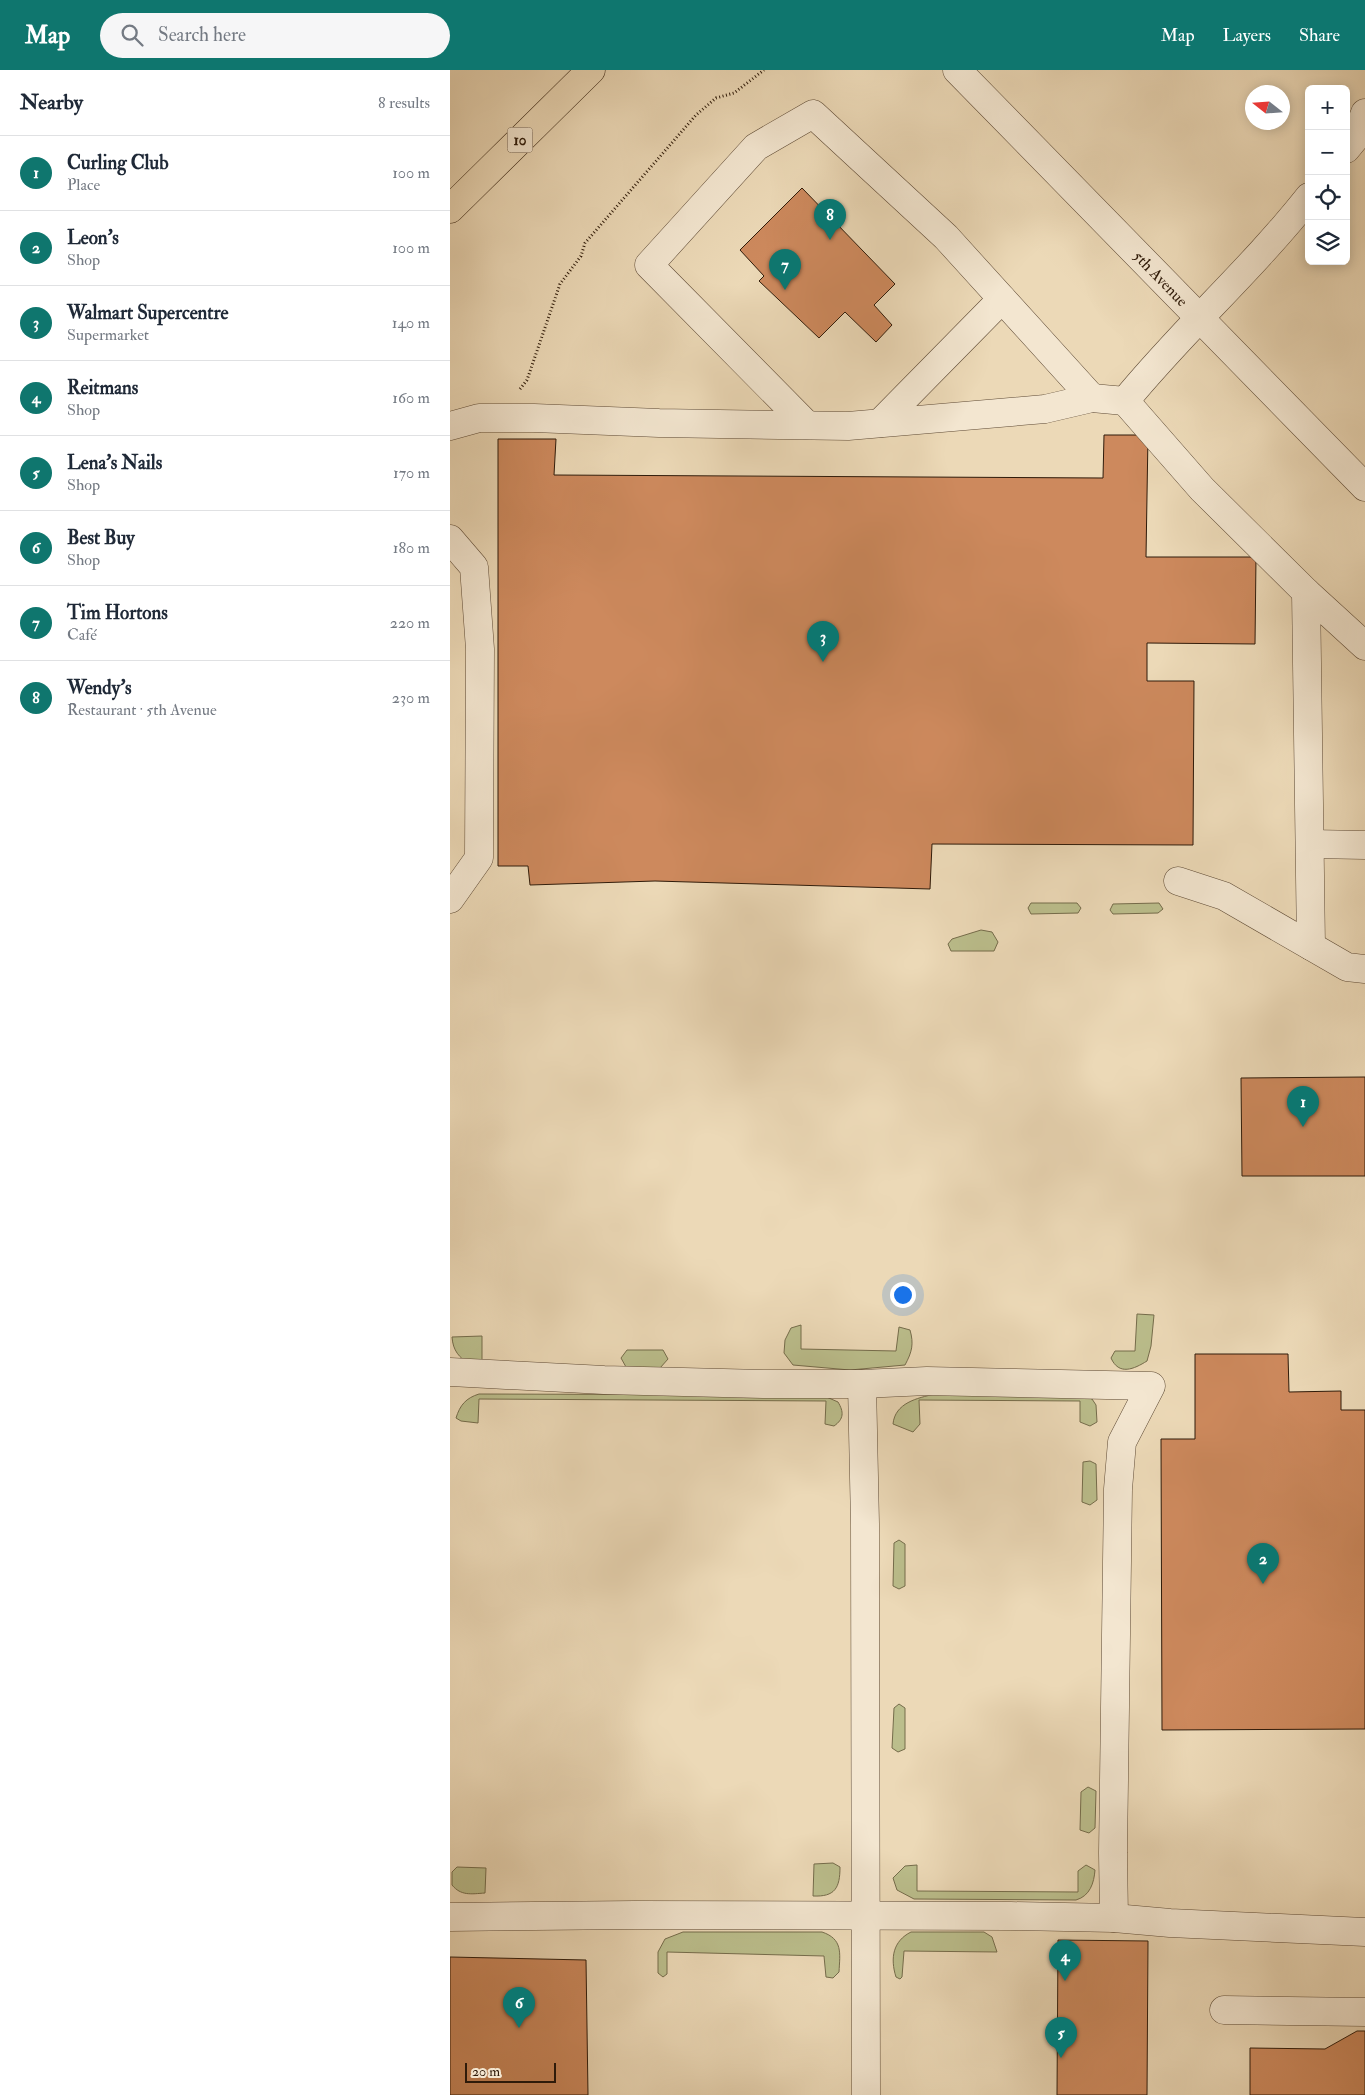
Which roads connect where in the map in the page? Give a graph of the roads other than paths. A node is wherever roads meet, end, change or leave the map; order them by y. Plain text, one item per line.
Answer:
1 (591, 70) edge
2 (957, 70) edge
3 (1365, 113) edge
4 (1350, 144) edge
5 (1305, 202) edge
6 (450, 210) edge
7 (1002, 299) junction
8 (1201, 319) junction
9 (1092, 398) junction
10 (1125, 401) junction
11 (880, 423) junction
12 (807, 425) junction
13 (450, 426) edge
14 (1365, 486) edge
15 (450, 539) edge
16 (1306, 592) junction
17 (1365, 646) edge
18 (1311, 844) junction
19 (1365, 845) edge
20 (1178, 881) dead end
21 (450, 899) edge
22 (1311, 946) junction
23 (1365, 969) edge
24 (450, 1372) edge
25 (862, 1384) junction
26 (865, 1915) junction
27 (450, 1918) edge
28 (1114, 1918) junction
29 (1365, 1932) edge
30 (1224, 2010) dead end
31 (1365, 2012) edge
32 (866, 2095) edge

1 - 6 highway, 10
2 - 8 street, 5th Avenue
3 - 4 street
5 - 8 street
7 - 9 street
7 - 11 street
7 - 12 street
8 - 10 street
8 - 14 street, 5th Avenue
9 - 10 street
9 - 11 street
10 - 16 street
11 - 12 street
12 - 13 street
15 - 21 street
16 - 17 street
16 - 18 street
18 - 19 street
18 - 22 street
20 - 22 street
22 - 23 street
24 - 25 street
25 - 26 street
25 - 28 street
26 - 27 street
26 - 28 street
26 - 32 street
28 - 29 street
30 - 31 street

